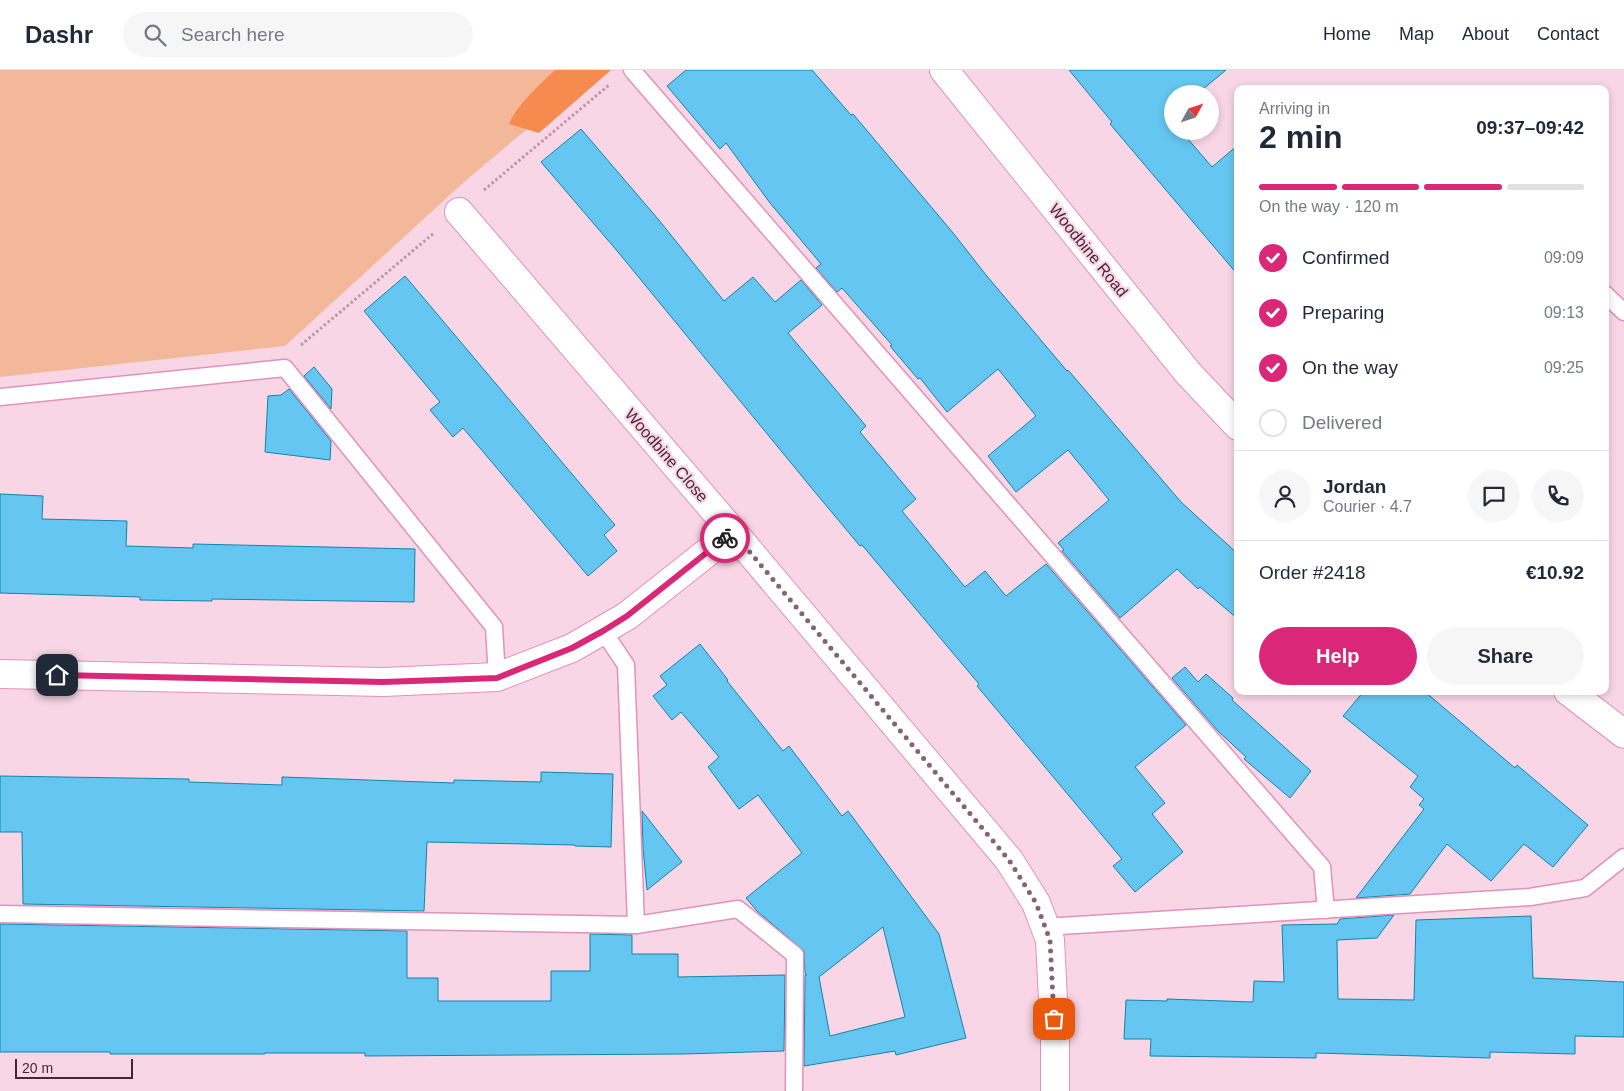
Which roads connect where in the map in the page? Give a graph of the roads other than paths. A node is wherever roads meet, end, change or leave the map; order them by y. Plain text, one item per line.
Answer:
1 (632, 70) edge
2 (944, 70) edge
3 (459, 212) dead end
4 (1609, 298) edge
5 (1624, 312) edge
6 (0, 397) edge
7 (1234, 422) edge
8 (733, 532) junction
9 (603, 631) junction
10 (0, 674) edge
11 (497, 678) junction
12 (1573, 695) edge
13 (1624, 734) edge
14 (1624, 857) edge
15 (1326, 910) junction
16 (0, 914) edge
17 (636, 925) junction
18 (1044, 926) junction
19 (794, 1091) edge
20 (1055, 1091) edge

1 - 15 lane
2 - 7 street, Woodbine Road
3 - 8 street, Woodbine Close
4 - 5 lane
6 - 11 lane
8 - 9 street
8 - 18 street, Woodbine Close
9 - 11 street
9 - 17 lane
10 - 11 street
12 - 13 street
14 - 15 lane
15 - 18 lane
16 - 17 lane
17 - 19 lane
18 - 20 street, Woodbine Close

